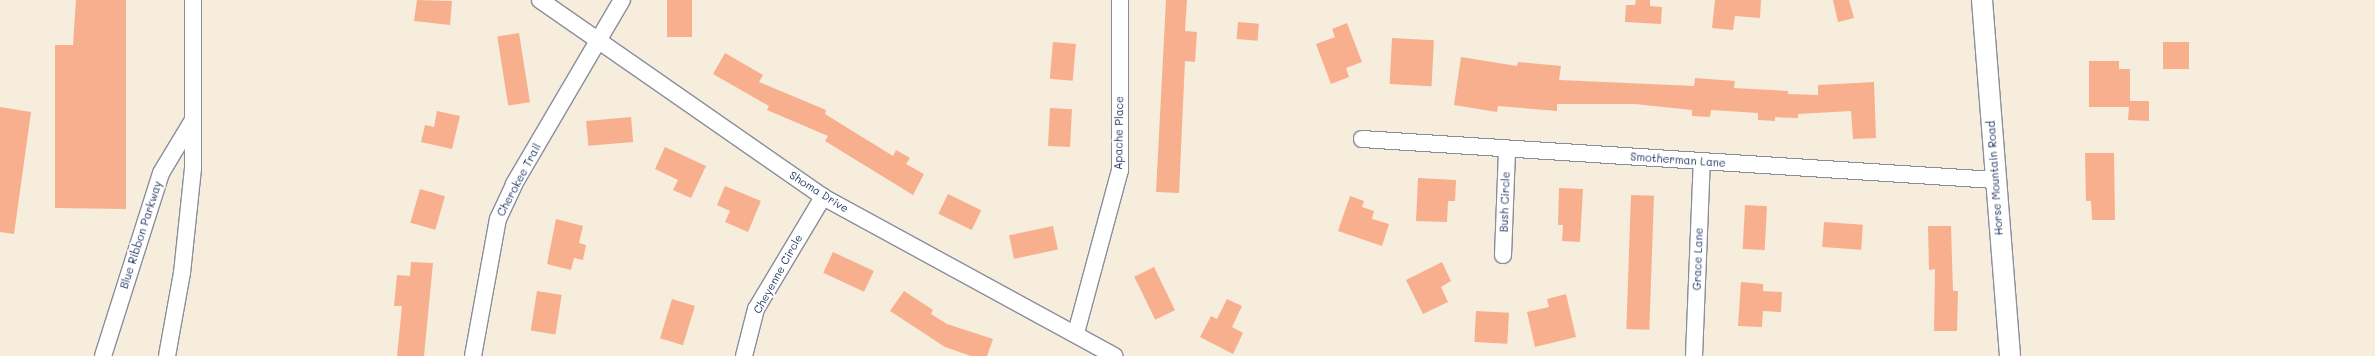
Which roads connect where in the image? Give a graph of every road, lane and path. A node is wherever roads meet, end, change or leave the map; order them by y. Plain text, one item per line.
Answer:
1 (193, 0) edge
2 (540, 0) edge
3 (622, 0) edge
4 (1120, 0) edge
5 (1982, 0) edge
6 (597, 42) junction
7 (193, 120) junction
8 (1362, 139) dead end
9 (1507, 149) junction
10 (1702, 161) junction
11 (1995, 180) junction
12 (823, 197) junction
13 (1504, 256) dead end
14 (1076, 333) junction
15 (103, 356) edge
16 (167, 356) edge
17 (473, 356) edge
18 (744, 356) edge
19 (1115, 356) edge
20 (1694, 356) edge
21 (2010, 356) edge

1 - 7 street
2 - 6 street, Shoma Drive
3 - 6 street, Cherokee Trail
4 - 14 street, Apache Place
5 - 11 street, Horse Mountain Road
6 - 12 street, Shoma Drive
6 - 17 street, Cherokee Trail
7 - 15 street, Blue Ribbon Parkway
7 - 16 street
8 - 9 street, Smotherman Lane
9 - 10 street, Smotherman Lane
9 - 13 street, Bush Circle
10 - 11 street, Smotherman Lane
10 - 20 street, Grace Lane
11 - 21 street, Horse Mountain Road
12 - 14 street, Shoma Drive
12 - 18 street, Cheyenne Circle
14 - 19 street, Shoma Drive

